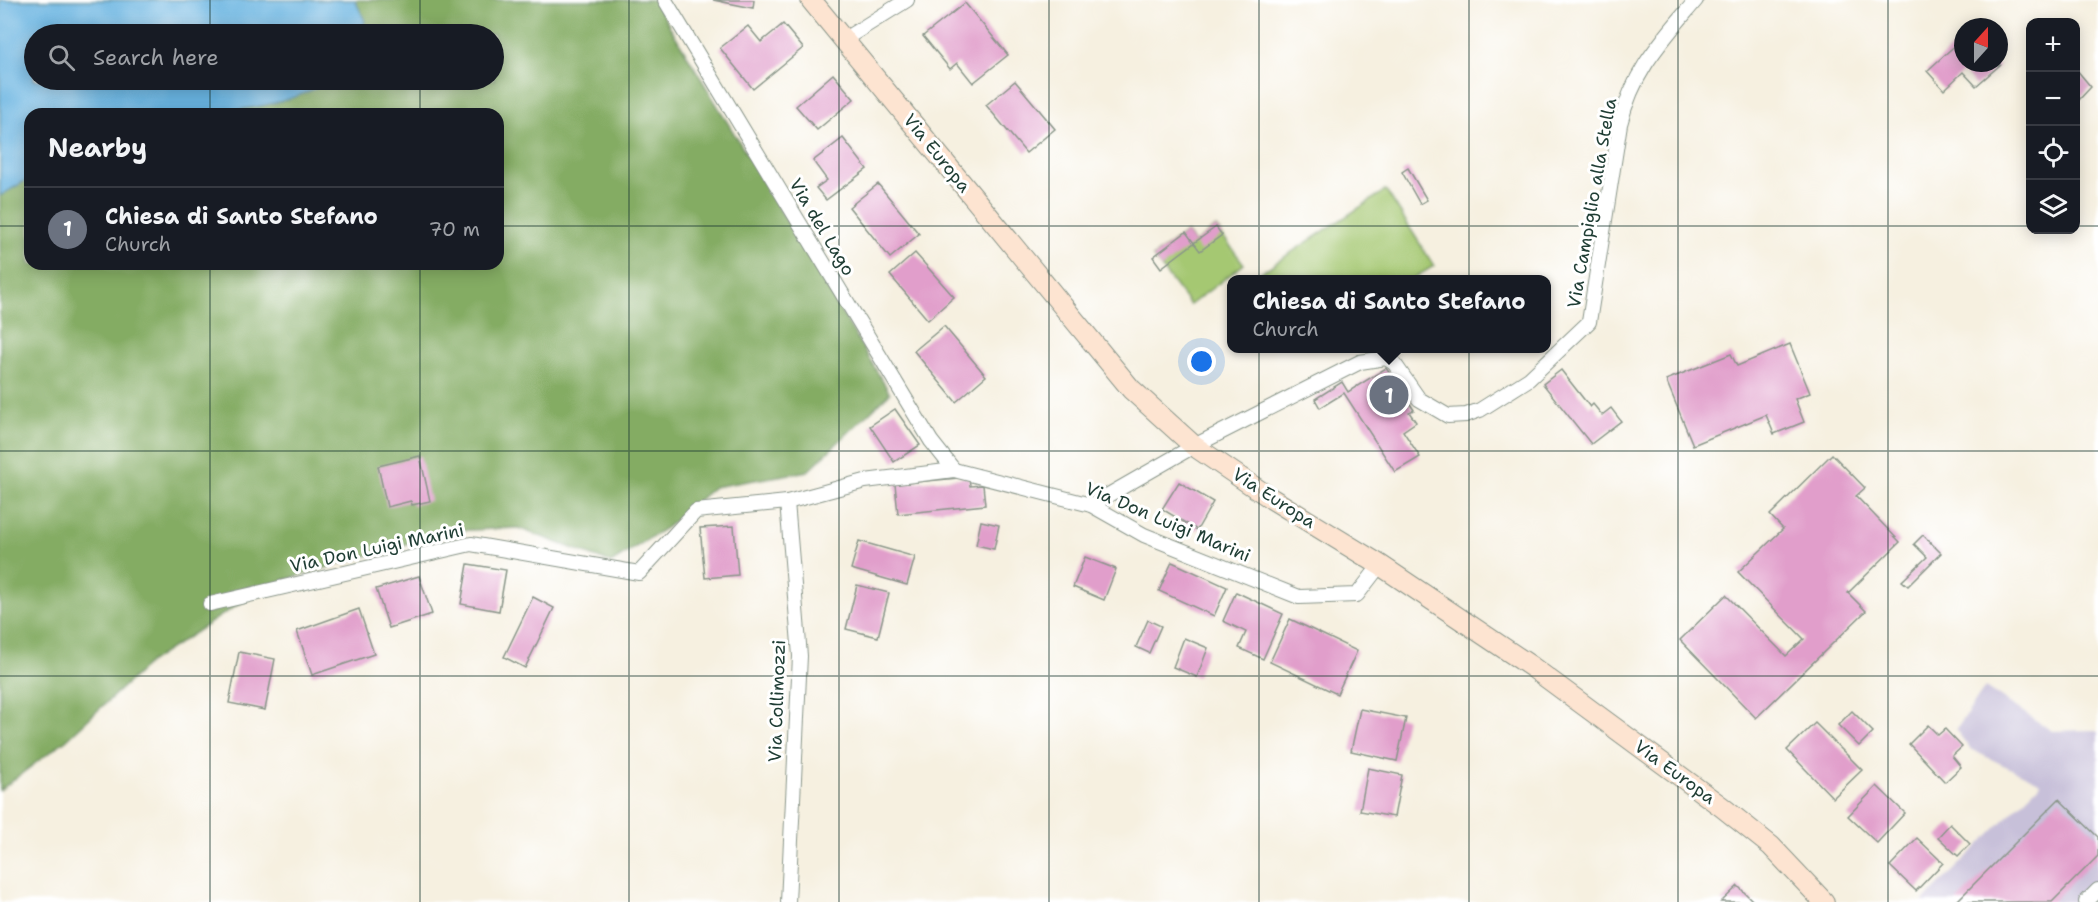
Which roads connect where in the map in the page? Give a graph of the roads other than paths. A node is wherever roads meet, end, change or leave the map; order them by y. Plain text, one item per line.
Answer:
1 (665, 0) edge
2 (811, 0) edge
3 (907, 0) edge
4 (1696, 0) edge
5 (843, 40) junction
6 (1194, 446) junction
7 (954, 470) junction
8 (787, 502) junction
9 (1091, 504) junction
10 (1380, 565) junction
11 (210, 604) dead end
12 (2098, 891) edge
13 (788, 902) edge
14 (1824, 902) edge
15 (2086, 902) edge

1 - 7 street, Via del Lago
2 - 5 main road, Via Europa
3 - 5 street
4 - 6 street, Via Campiglio alla Stella
5 - 6 main road, Via Europa
6 - 9 street
6 - 10 main road, Via Europa
7 - 8 street, Via Don Luigi Marini
7 - 9 street, Via Don Luigi Marini
8 - 11 street, Via Don Luigi Marini
8 - 13 street, Via Collimozzi
9 - 10 street, Via Don Luigi Marini
10 - 14 main road, Via Europa
12 - 15 street

